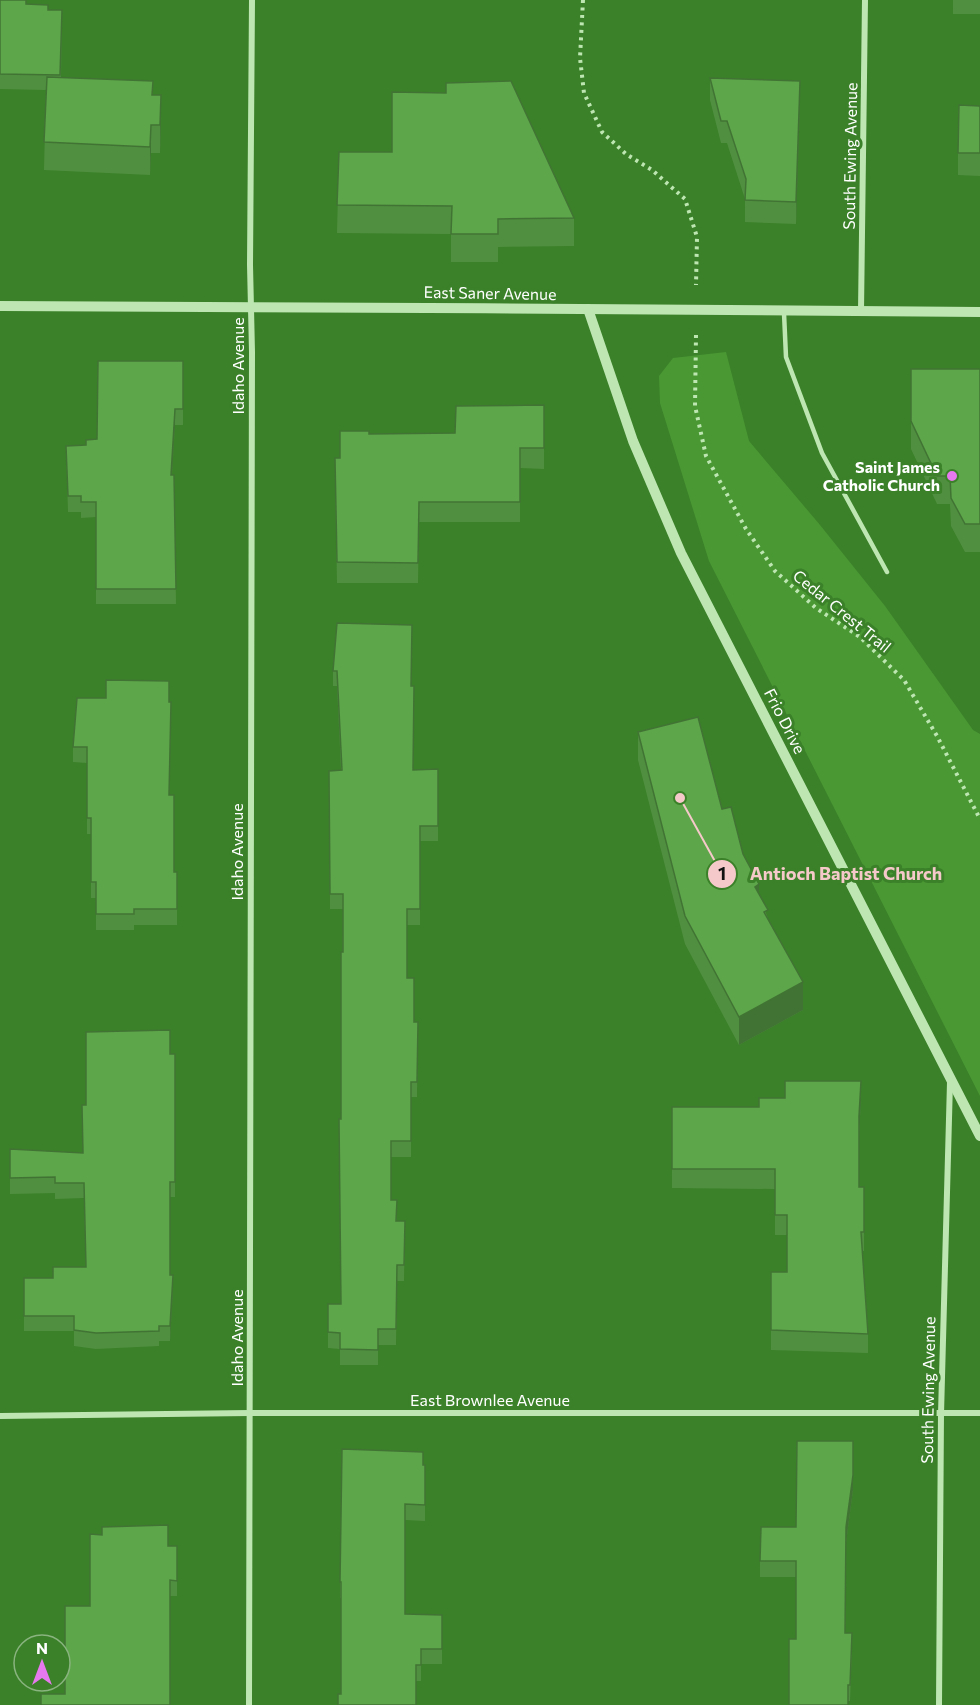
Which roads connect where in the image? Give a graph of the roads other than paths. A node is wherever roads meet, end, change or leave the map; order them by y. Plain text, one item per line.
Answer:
1 (252, 0) edge
2 (865, 0) edge
3 (252, 305) junction
4 (0, 306) edge
5 (588, 309) junction
6 (784, 310) junction
7 (861, 311) junction
8 (980, 312) edge
9 (887, 572) dead end
10 (950, 1075) junction
11 (980, 1136) edge
12 (250, 1413) junction
13 (980, 1413) edge
14 (940, 1414) junction
15 (0, 1416) edge
16 (249, 1705) edge
17 (939, 1705) edge

1 - 3 street, Idaho Avenue
2 - 7 street, South Ewing Avenue
3 - 4 street, East Saner Avenue
3 - 5 street, East Saner Avenue
3 - 12 street, Idaho Avenue
5 - 6 street, East Saner Avenue
5 - 10 street, Frio Drive
6 - 7 street, East Saner Avenue
6 - 9 lane
7 - 8 street, East Saner Avenue
10 - 11 street, Frio Drive
10 - 14 street, South Ewing Avenue
12 - 14 street, East Brownlee Avenue
12 - 15 street, East Brownlee Avenue
12 - 16 street, Idaho Avenue
13 - 14 street, East Brownlee Avenue
14 - 17 street, South Ewing Avenue

